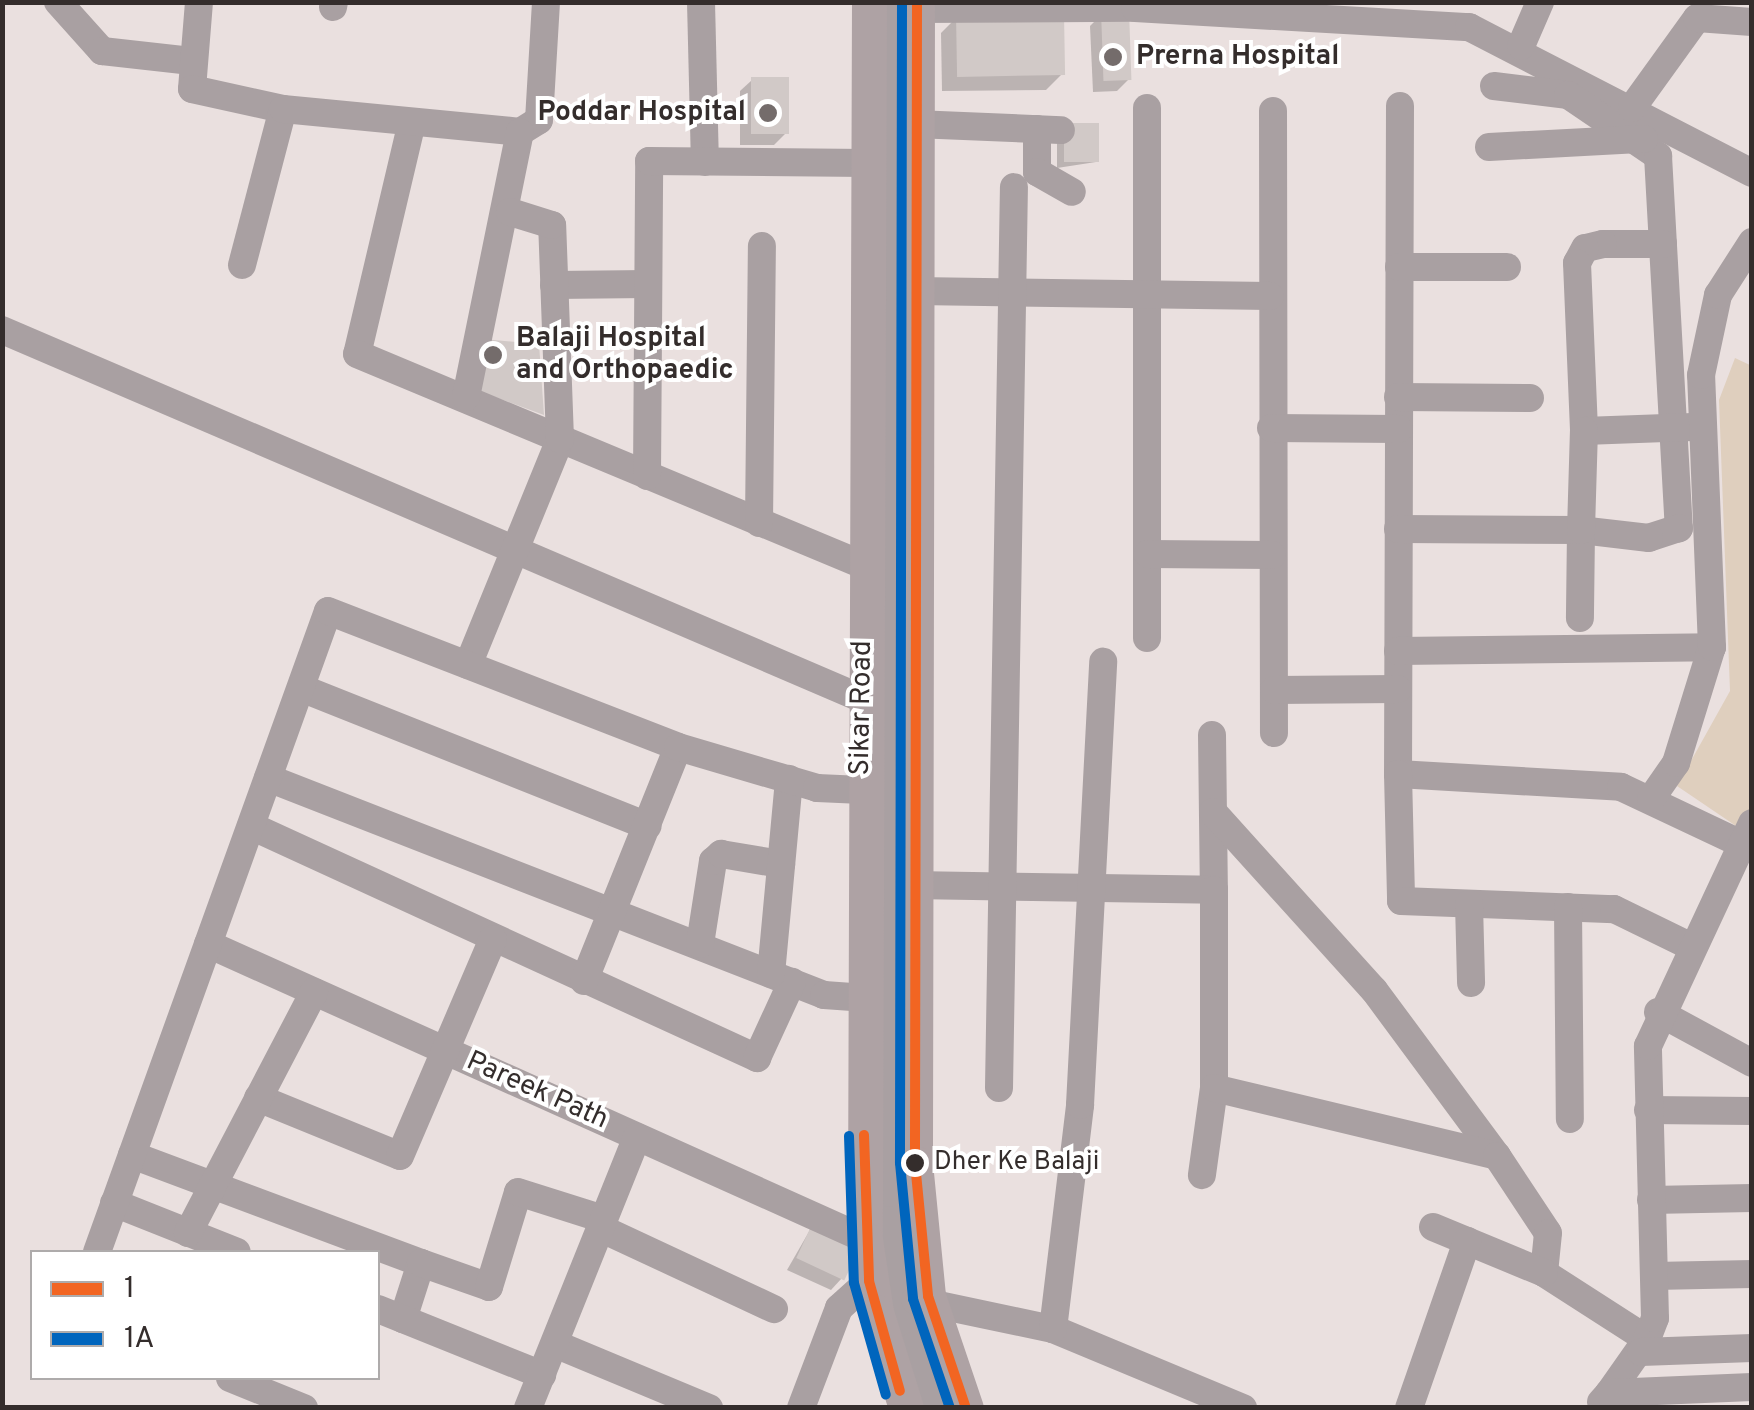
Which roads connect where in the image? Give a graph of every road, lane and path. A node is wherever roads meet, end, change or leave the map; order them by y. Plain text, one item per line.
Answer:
1 (58, 2) edge
2 (200, 2) edge
3 (546, 2) edge
4 (701, 2) edge
5 (869, 2) edge
6 (1540, 2) edge
7 (909, 5) edge
8 (1045, 5) edge
9 (1152, 7) edge
10 (1199, 7) edge
11 (1311, 13) edge
12 (1752, 22) edge
13 (1521, 46) junction
14 (191, 61) junction
15 (1494, 86) dead end
16 (1400, 106) dead end
17 (1147, 108) dead end
18 (1632, 108) junction
19 (283, 110) junction
20 (1272, 111) dead end
21 (412, 122) junction
22 (915, 124) junction
23 (520, 132) junction
24 (1644, 139) junction
25 (1489, 146) dead end
26 (705, 162) junction
27 (866, 163) junction
28 (1752, 173) edge
29 (1014, 188) dead end
30 (1072, 192) dead end
31 (510, 212) junction
32 (1752, 242) edge
33 (1663, 244) junction
34 (762, 246) dead end
35 (242, 264) dead end
36 (1399, 267) junction
37 (1508, 267) dead end
38 (648, 284) junction
39 (554, 285) junction
40 (916, 291) junction
41 (1011, 294) junction
42 (1152, 296) junction
43 (1270, 296) junction
44 (2, 330) edge
45 (466, 397) junction
46 (1398, 397) junction
47 (1530, 398) dead end
48 (1687, 427) junction
49 (1271, 428) junction
50 (1399, 429) junction
51 (1584, 431) junction
52 (560, 439) junction
53 (647, 476) junction
54 (759, 523) junction
55 (1398, 529) junction
56 (1581, 530) junction
57 (515, 550) junction
58 (1148, 554) junction
59 (1272, 555) junction
60 (864, 565) junction
61 (1580, 618) dead end
62 (1147, 638) dead end
63 (1712, 647) junction
64 (1398, 652) junction
65 (1104, 662) dead end
66 (468, 666) junction
67 (300, 688) junction
68 (1398, 689) junction
69 (1274, 690) junction
70 (863, 700) junction
71 (1274, 734) dead end
72 (1212, 735) dead end
73 (678, 747) junction
74 (1398, 774) junction
75 (268, 778) junction
76 (789, 779) junction
77 (862, 790) junction
78 (1652, 799) junction
79 (1213, 812) junction
80 (251, 826) junction
81 (647, 826) junction
82 (1745, 850) edge
83 (781, 864) junction
84 (1001, 883) junction
85 (912, 884) junction
86 (1090, 885) junction
87 (1214, 890) junction
88 (1470, 904) junction
89 (1568, 907) junction
90 (614, 911) junction
91 (493, 939) junction
92 (208, 944) junction
93 (700, 944) junction
94 (1690, 946) junction
95 (782, 978) junction
96 (584, 981) junction
97 (1470, 984) dead end
98 (314, 992) junction
99 (863, 998) junction
100 (1658, 1012) junction
101 (442, 1049) junction
102 (1752, 1064) edge
103 (999, 1088) dead end
104 (1214, 1088) junction
105 (258, 1098) junction
106 (1648, 1110) junction
107 (1752, 1111) edge
108 (1570, 1118) dead end
109 (637, 1137) junction
110 (132, 1155) junction
111 (1498, 1156) junction
112 (1202, 1175) dead end
113 (210, 1190) junction
114 (1752, 1198) edge
115 (1651, 1200) junction
116 (114, 1203) junction
117 (602, 1224) junction
118 (1433, 1227) dead end
119 (188, 1233) junction
120 (866, 1239) junction
121 (1467, 1241) junction
122 (97, 1250) edge
123 (229, 1250) edge
124 (422, 1263) junction
125 (1544, 1273) junction
126 (1752, 1274) edge
127 (1654, 1276) junction
128 (894, 1298) junction
129 (774, 1309) dead end
130 (390, 1314) edge
131 (1053, 1330) junction
132 (554, 1344) junction
133 (1644, 1345) junction
134 (1752, 1348) edge
135 (542, 1375) junction
136 (235, 1380) edge
137 (1752, 1387) edge
138 (661, 1398) edge
139 (1603, 1400) edge
140 (304, 1408) edge
141 (528, 1408) edge
142 (709, 1408) edge
143 (802, 1408) edge
144 (906, 1408) edge
145 (936, 1408) edge
146 (966, 1408) edge
147 (1243, 1408) edge
148 (1409, 1408) edge

1 - 14 street
2 - 14 street
3 - 23 street
4 - 26 street
5 - 27 main road, Sikar Road
6 - 13 street
7 - 8 street
7 - 22 main road
7 - 128 street
8 - 9 street
9 - 10 street
10 - 11 street
11 - 13 street
12 - 18 street
13 - 18 street
14 - 19 street
15 - 24 street
16 - 36 street
17 - 42 street
18 - 28 street
19 - 21 street
19 - 35 street
20 - 43 street
21 - 23 street
21 - 45 street
22 - 30 street
22 - 40 main road
23 - 31 street
24 - 25 street
24 - 33 street
26 - 27 street
26 - 38 street
27 - 60 main road, Sikar Road
29 - 41 street
31 - 39 street
31 - 45 street
32 - 48 street
33 - 48 street
33 - 51 street
34 - 54 street
36 - 37 street
36 - 46 street
38 - 39 street
38 - 53 street
39 - 52 street
40 - 41 street
40 - 85 main road
41 - 42 street
41 - 84 street
42 - 43 street
42 - 58 street
43 - 49 street
44 - 57 street
45 - 52 street
46 - 47 street
46 - 50 street
48 - 51 street
48 - 56 street
48 - 63 street
49 - 50 street
49 - 59 street
50 - 55 street
51 - 56 street
52 - 53 street
52 - 57 street
53 - 54 street
54 - 60 street
55 - 56 street
55 - 64 street
56 - 61 street
57 - 66 street
57 - 70 street
58 - 59 street
58 - 62 street
59 - 69 street
60 - 70 main road, Sikar Road
63 - 64 street
63 - 78 street
64 - 68 street
65 - 86 street
66 - 67 street
66 - 73 street
67 - 75 street
67 - 81 street
68 - 69 street
68 - 74 street
69 - 71 street
70 - 77 main road, Sikar Road
72 - 79 street
73 - 76 street
73 - 81 street
74 - 78 street
74 - 88 street
75 - 80 street
75 - 90 street
76 - 77 street
76 - 83 street
77 - 99 main road, Sikar Road
78 - 82 street
79 - 87 street
79 - 111 street
80 - 91 street
80 - 92 street
81 - 90 street
82 - 94 street
83 - 93 street
83 - 95 street
84 - 85 street
84 - 86 street
84 - 103 street
85 - 128 main road
86 - 87 street
86 - 131 street
87 - 104 street
88 - 89 street
88 - 97 street
89 - 94 street
89 - 108 street
90 - 93 street
90 - 96 street
91 - 96 street
91 - 101 street
92 - 98 street, Pareek Path
92 - 110 street
93 - 95 street
94 - 100 street
95 - 96 street
95 - 99 street
98 - 101 street, Pareek Path
98 - 105 street
99 - 120 main road, Sikar Road
100 - 102 street
100 - 106 street
101 - 105 street
101 - 109 street, Pareek Path
104 - 111 street
104 - 112 street
105 - 113 street
106 - 107 street
106 - 115 street
109 - 117 street
109 - 120 street, Pareek Path
110 - 113 street
110 - 116 street
111 - 125 street
113 - 119 street
113 - 124 street
114 - 115 street
115 - 127 street
116 - 119 street
116 - 122 street
117 - 124 street
117 - 129 street
117 - 132 street
118 - 121 street
119 - 123 street
120 - 128 main road, Sikar Road
121 - 125 street
121 - 148 street
124 - 130 street
125 - 133 street
126 - 127 street
127 - 133 street
128 - 131 street
128 - 143 street
128 - 144 main road, Sikar Road
128 - 145 street
128 - 146 main road
130 - 135 street
131 - 147 street
132 - 135 street
132 - 138 street
133 - 134 street
133 - 139 street
135 - 141 street
136 - 140 street
137 - 139 street
138 - 142 street

